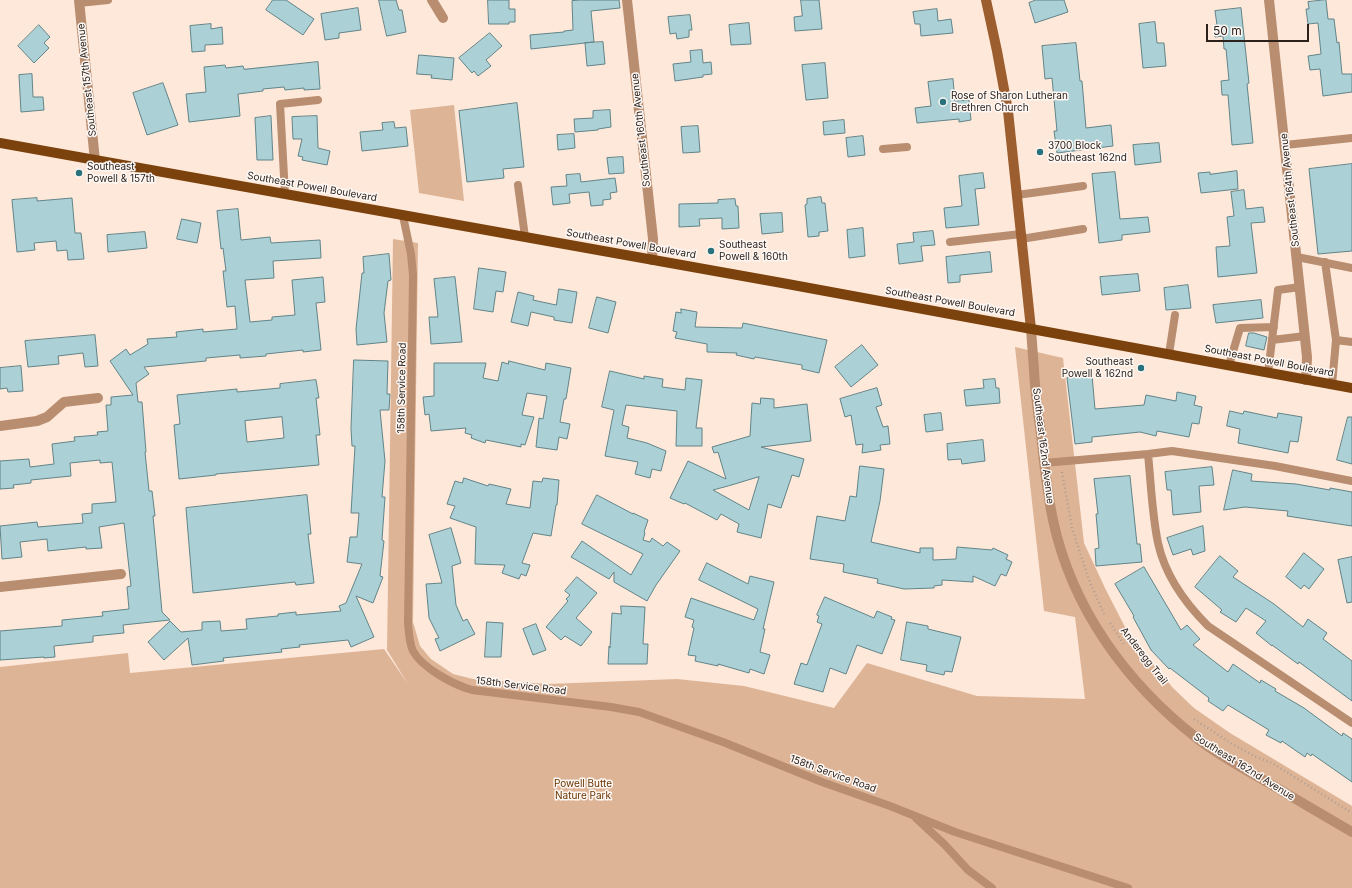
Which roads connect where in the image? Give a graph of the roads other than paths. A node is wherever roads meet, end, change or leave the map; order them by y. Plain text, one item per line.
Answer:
1 (108, 0) edge
2 (432, 0) edge
3 (627, 0) edge
4 (986, 0) edge
5 (1268, 0) edge
6 (79, 2) edge
7 (443, 18) dead end
8 (318, 100) dead end
9 (1352, 138) edge
10 (0, 144) edge
11 (1285, 144) junction
12 (907, 146) dead end
13 (883, 149) dead end
14 (95, 161) junction
15 (518, 185) dead end
16 (1083, 186) dead end
17 (285, 194) junction
18 (1017, 195) junction
19 (403, 216) junction
20 (1083, 229) dead end
21 (1021, 236) junction
22 (526, 237) junction
23 (950, 242) dead end
24 (1297, 257) junction
25 (652, 260) junction
26 (1326, 262) junction
27 (1352, 268) edge
28 (1300, 287) junction
29 (1175, 315) dead end
30 (1274, 327) junction
31 (1031, 329) junction
32 (1305, 336) junction
33 (1272, 340) junction
34 (1336, 340) junction
35 (1352, 342) edge
36 (1169, 354) junction
37 (1229, 365) junction
38 (1268, 373) junction
39 (1306, 380) junction
40 (1332, 385) junction
41 (1352, 388) edge
42 (98, 398) dead end
43 (0, 426) edge
44 (1148, 454) junction
45 (1044, 463) junction
46 (1352, 481) edge
47 (120, 574) dead end
48 (0, 587) edge
49 (1352, 723) edge
50 (913, 816) junction
51 (1352, 832) edge
52 (992, 888) edge
53 (1128, 888) edge

1 - 6 lane
2 - 7 street
3 - 25 street, Southeast 160th Avenue
4 - 18 main road, Southeast 162nd Avenue
5 - 11 street, Southeast 164th Avenue
6 - 14 street, Southeast 157th Avenue
8 - 17 lane
9 - 11 lane
10 - 14 main road, Southeast Powell Boulevard
11 - 24 street, Southeast 164th Avenue
12 - 13 lane
14 - 17 main road, Southeast Powell Boulevard
15 - 22 lane
16 - 18 lane
17 - 19 main road, Southeast Powell Boulevard
18 - 21 main road, Southeast 162nd Avenue
19 - 22 main road, Southeast Powell Boulevard
19 - 50 lane, 158th Service Road
20 - 21 lane
21 - 23 lane
21 - 31 main road, Southeast 162nd Avenue
22 - 25 main road, Southeast Powell Boulevard
24 - 26 lane
24 - 28 street, Southeast 164th Avenue
25 - 31 main road, Southeast Powell Boulevard
26 - 27 lane
26 - 34 lane
28 - 30 lane
28 - 32 street, Southeast 164th Avenue
29 - 36 lane
30 - 33 lane
30 - 37 lane
31 - 36 main road, Southeast Powell Boulevard
31 - 45 street, Southeast 162nd Avenue
32 - 33 lane
32 - 39 street, Southeast 164th Avenue
33 - 38 lane
34 - 35 lane
34 - 40 lane
36 - 37 main road, Southeast Powell Boulevard
37 - 38 main road, Southeast Powell Boulevard
38 - 39 main road, Southeast Powell Boulevard
39 - 40 main road, Southeast Powell Boulevard
40 - 41 main road, Southeast Powell Boulevard
42 - 43 street
44 - 45 lane
44 - 46 lane
44 - 49 lane
45 - 51 street, Southeast 162nd Avenue
47 - 48 street
50 - 52 lane, 158th Service Road
50 - 53 lane, 158th Service Road

